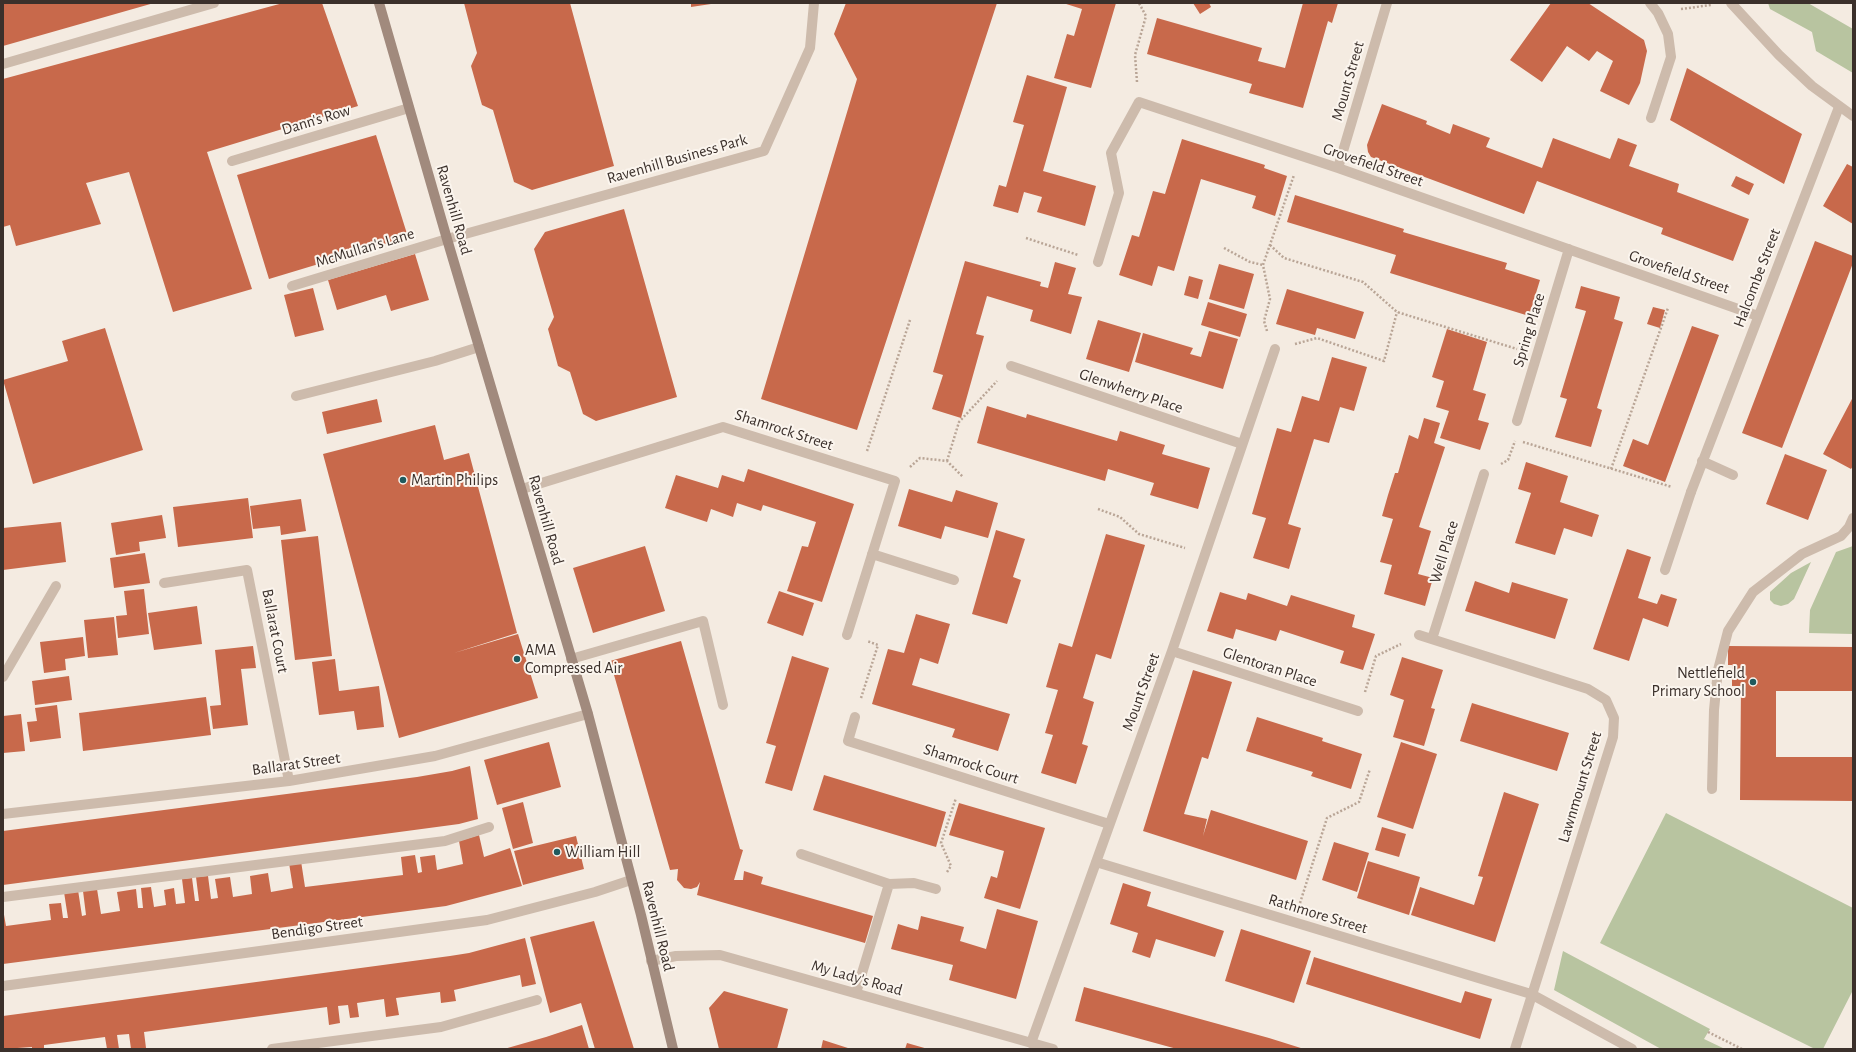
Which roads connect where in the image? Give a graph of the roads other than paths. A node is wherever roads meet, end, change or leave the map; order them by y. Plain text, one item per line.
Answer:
1 (214, 3) edge
2 (379, 3) edge
3 (814, 3) edge
4 (1387, 3) edge
5 (1650, 3) edge
6 (1731, 3) edge
7 (3, 64) edge
8 (1839, 107) junction
9 (409, 108) junction
10 (1853, 116) edge
11 (1652, 118) dead end
12 (232, 161) dead end
13 (1338, 168) junction
14 (447, 239) junction
15 (1569, 249) junction
16 (1098, 262) road end
17 (292, 286) dead end
18 (1758, 316) junction
19 (479, 347) junction
20 (1274, 349) road end
21 (1011, 366) road end
22 (296, 396) dead end
23 (1517, 421) dead end
24 (1242, 444) junction
25 (1702, 461) junction
26 (1484, 474) road end
27 (1734, 474) dead end
28 (522, 489) junction
29 (1852, 524) edge
30 (872, 554) junction
31 (1665, 570) dead end
32 (954, 580) dead end
33 (164, 583) dead end
34 (56, 586) dead end
35 (847, 635) road end
36 (1419, 635) road end
37 (1432, 639) junction
38 (1172, 651) junction
39 (571, 659) junction
40 (3, 677) edge
41 (723, 705) dead end
42 (1358, 711) road end
43 (588, 714) junction
44 (855, 717) road end
45 (290, 781) junction
46 (1712, 789) dead end
47 (3, 814) edge
48 (1109, 824) junction
49 (489, 827) dead end
50 (801, 854) dead end
51 (1096, 862) junction
52 (631, 880) junction
53 (889, 884) junction
54 (936, 890) road end
55 (3, 897) edge
56 (651, 961) junction
57 (3, 986) edge
58 (856, 993) junction
59 (1531, 994) junction
60 (537, 1000) dead end
61 (1031, 1042) junction
62 (272, 1049) edge
63 (673, 1049) edge
64 (1053, 1049) edge
65 (1515, 1049) edge
66 (1632, 1049) edge

1 - 7 street
2 - 9 main road, Ravenhill Road
3 - 14 street, Ravenhill Business Park
4 - 13 street, Mount Street
5 - 11 street
6 - 8 street
8 - 10 street
8 - 18 street, Halcombe Street
9 - 12 street, Dann's Row
9 - 14 main road, Ravenhill Road
13 - 15 street, Grovefield Street
13 - 16 street, Grovefield Street
14 - 17 street, McMullan's Lane
14 - 19 main road, Ravenhill Road
15 - 18 street, Grovefield Street
15 - 23 street, Spring Place
18 - 25 street, Halcombe Street
19 - 22 street
19 - 28 main road, Ravenhill Road
20 - 24 street, Mount Street
21 - 24 street, Glenwherry Place
24 - 38 street, Mount Street
25 - 27 street
25 - 31 street, Halcombe Street
26 - 37 street, Well Place
28 - 30 street, Shamrock Street
28 - 39 main road, Ravenhill Road
29 - 46 street
30 - 32 street
30 - 35 street
33 - 45 street, Ballarat Court
34 - 40 street
36 - 37 street, Lawnmount Street
37 - 59 street, Lawnmount Street
38 - 42 street, Glentoran Place
38 - 48 street, Mount Street
39 - 41 street
39 - 43 main road, Ravenhill Road
43 - 45 street, Ballarat Street
43 - 52 main road, Ravenhill Road
44 - 48 street, Shamrock Court
45 - 47 street, Ballarat Street
48 - 51 street, Mount Street
49 - 55 street
50 - 53 street
51 - 59 street, Rathmore Street
51 - 61 street, Mount Street
52 - 56 main road, Ravenhill Road
52 - 57 street, Bendigo Street
53 - 54 street
53 - 58 street
56 - 58 street, My Lady's Road
56 - 63 main road, Ravenhill Road
58 - 61 street, My Lady's Road
59 - 65 street, Lawnmount Street
59 - 66 street, Rathmore Street
60 - 62 street
61 - 64 street, My Lady's Road

